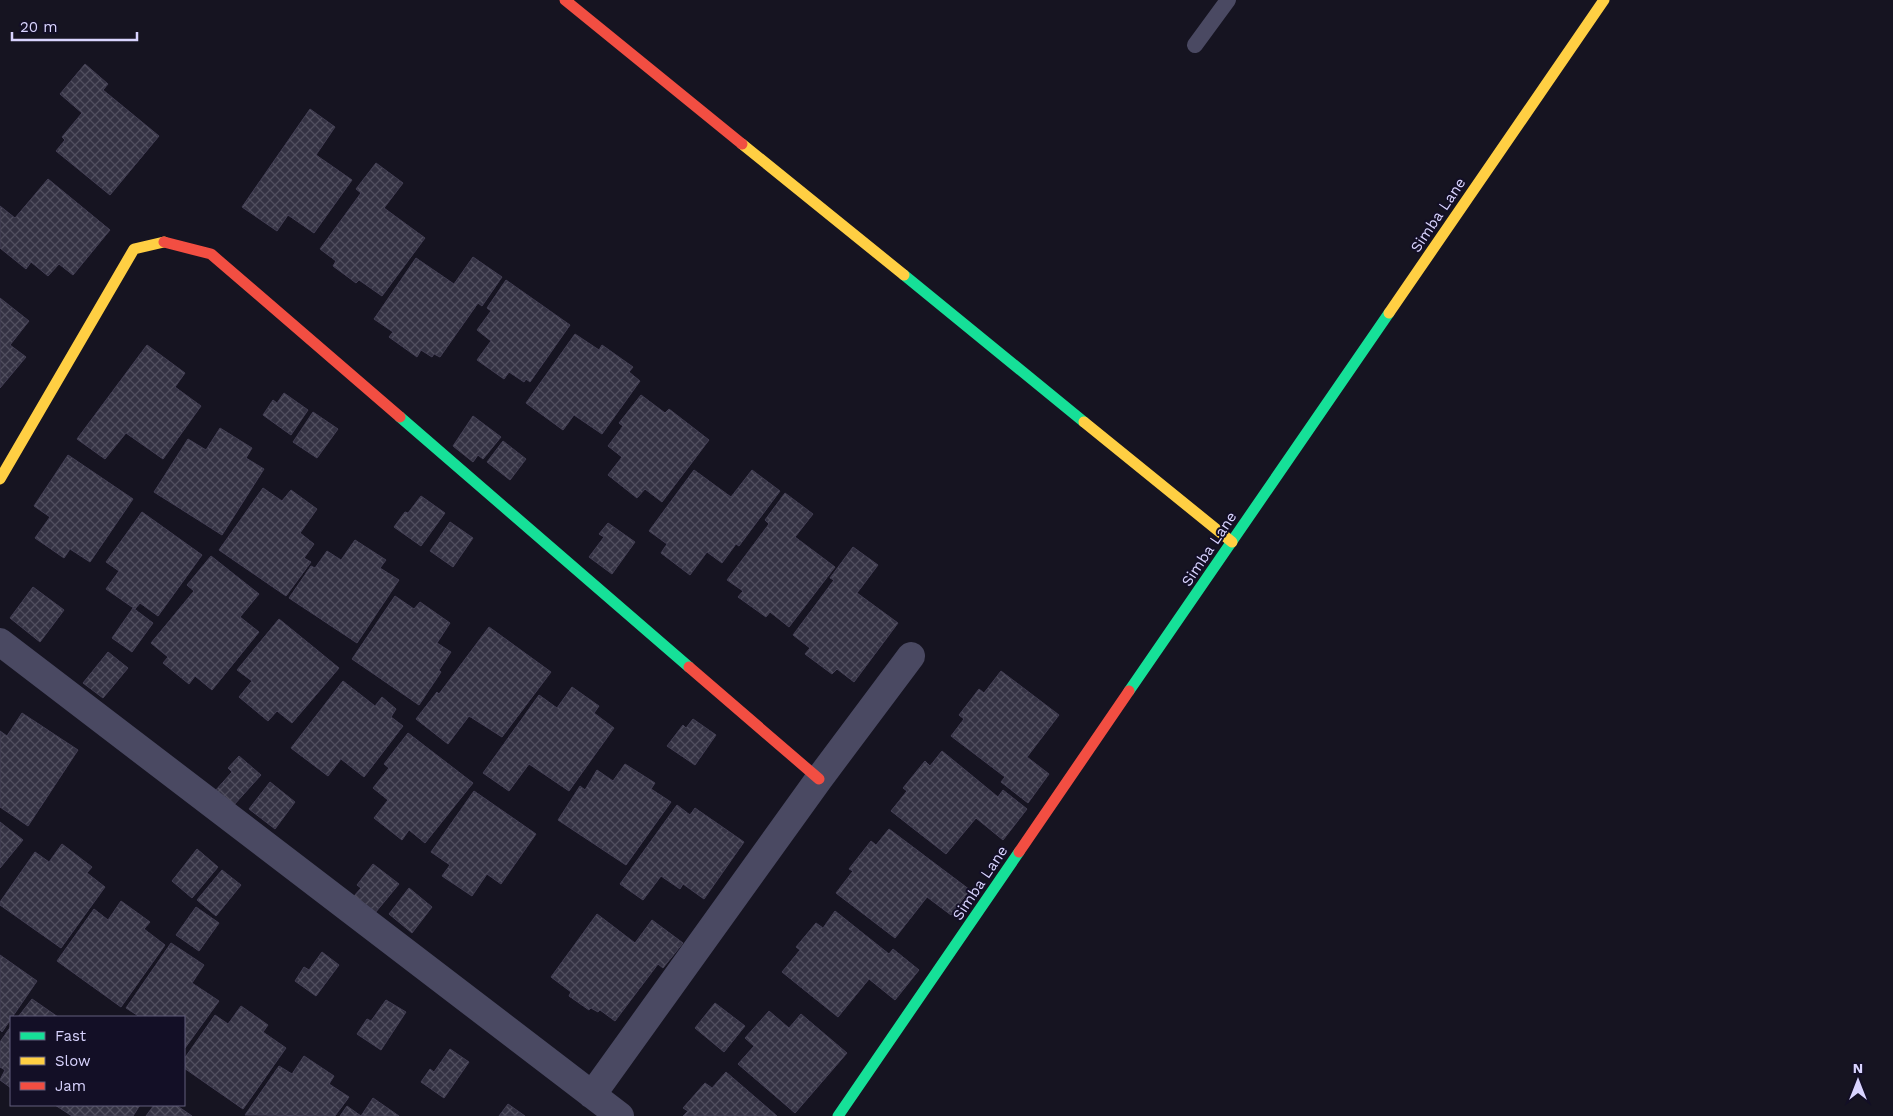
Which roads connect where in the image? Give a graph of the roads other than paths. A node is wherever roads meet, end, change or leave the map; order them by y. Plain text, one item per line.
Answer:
1 (565, 0) edge
2 (1228, 0) edge
3 (1604, 0) edge
4 (1195, 45) dead end
5 (0, 479) edge
6 (1232, 542) junction
7 (0, 642) edge
8 (911, 656) dead end
9 (819, 780) junction
10 (592, 1095) junction
11 (620, 1116) edge
12 (838, 1116) edge

1 - 6 street
2 - 4 lane
3 - 6 street, Simba Lane
5 - 9 street
6 - 12 street, Simba Lane
7 - 10 street
8 - 9 street
9 - 10 street
10 - 11 street

